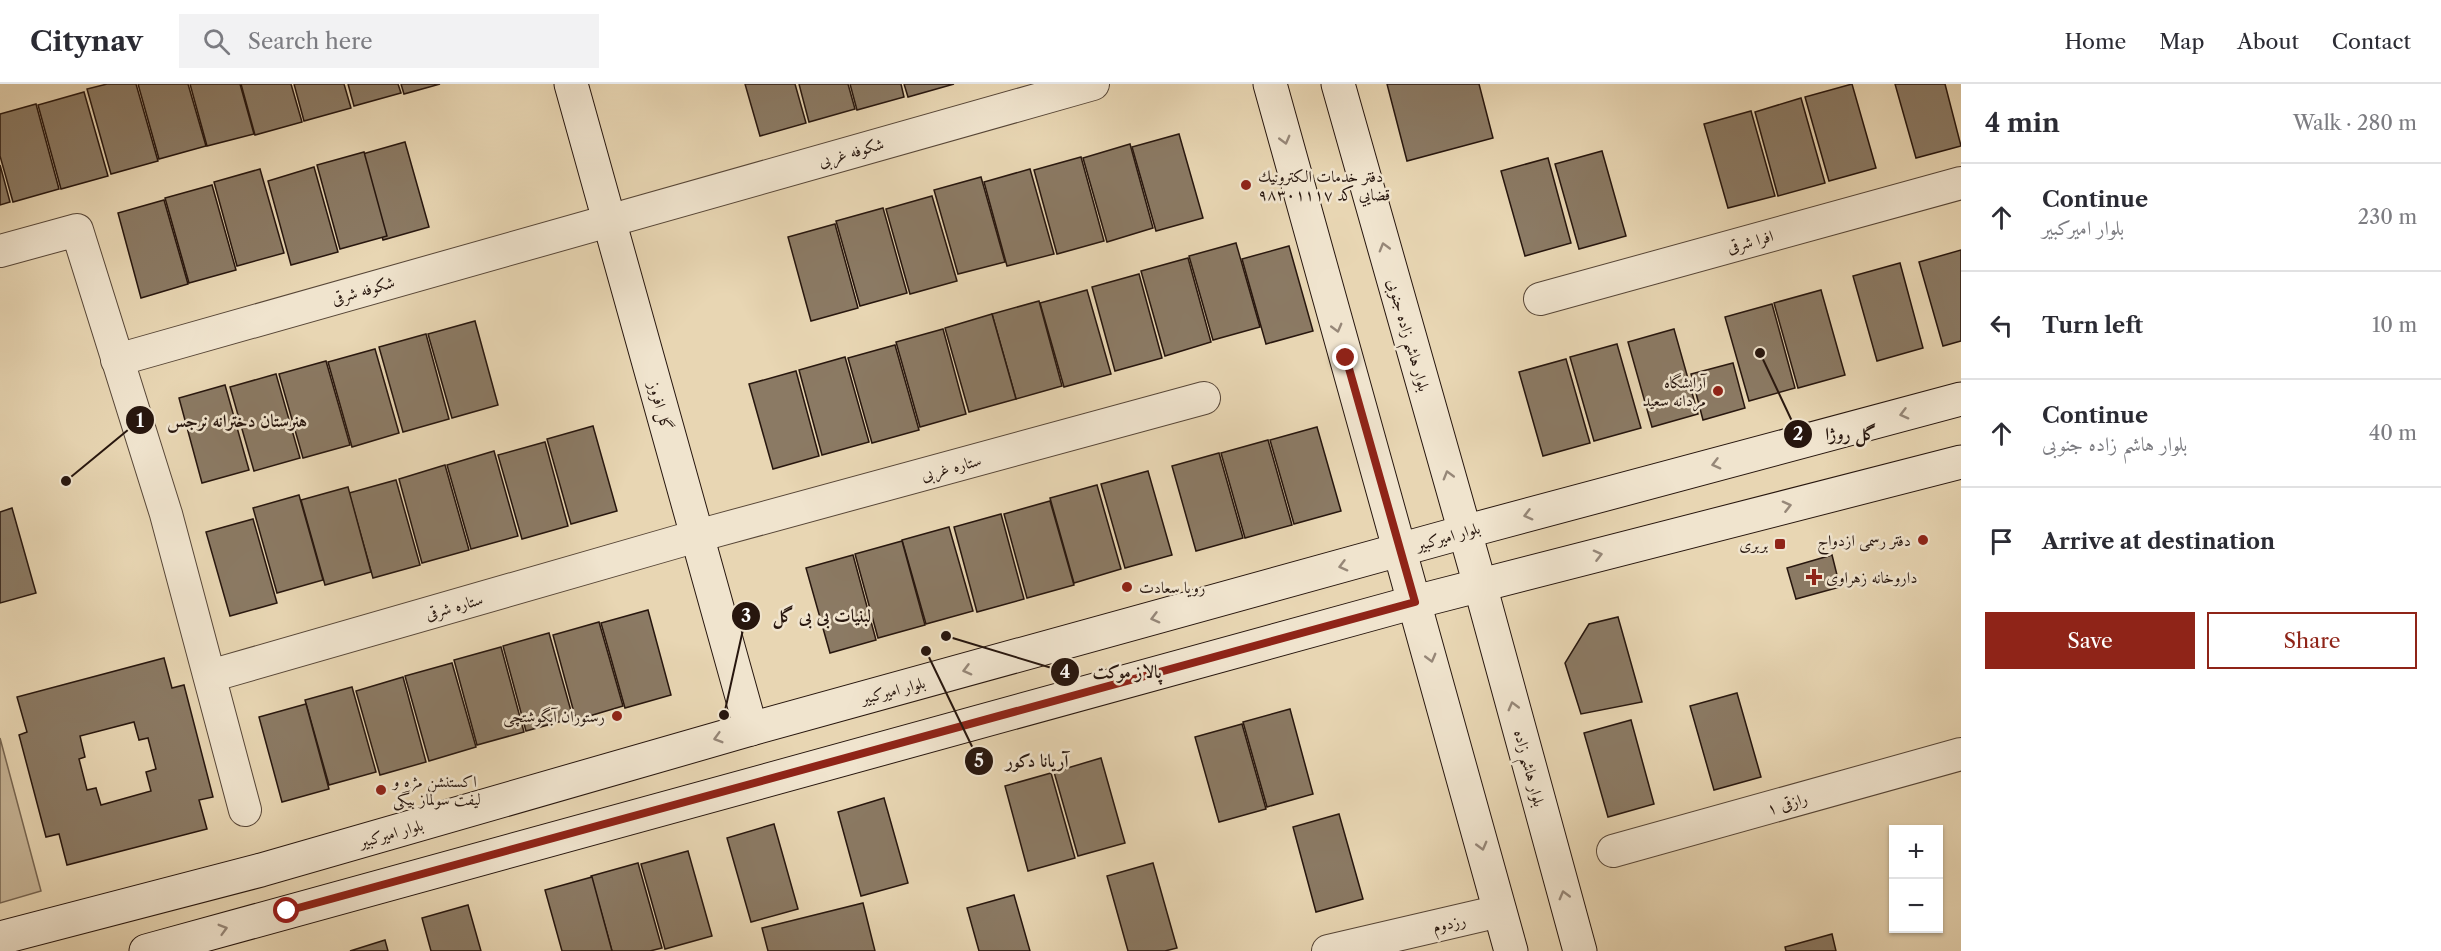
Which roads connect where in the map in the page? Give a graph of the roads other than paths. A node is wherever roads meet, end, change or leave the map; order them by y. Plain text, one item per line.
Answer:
1 (571, 84) edge
2 (1093, 84) edge
3 (1270, 84) edge
4 (1338, 84) edge
5 (1961, 183) edge
6 (609, 221) junction
7 (0, 251) edge
8 (1540, 299) dead end
9 (117, 360) junction
10 (1204, 398) dead end
11 (1961, 399) edge
12 (1961, 462) edge
13 (1464, 532) junction
14 (697, 536) junction
15 (1399, 550) junction
16 (1480, 585) junction
17 (1415, 602) junction
18 (210, 676) junction
19 (751, 729) junction
20 (1961, 754) edge
21 (245, 810) dead end
22 (1613, 851) dead end
23 (1500, 911) junction
24 (0, 938) edge
25 (146, 951) edge
26 (1328, 951) edge
27 (1511, 951) edge
28 (1580, 951) edge

1 - 6 main road, گل افروز
2 - 6 street, شکوفه غربی
3 -> 15 main road
13 -> 4 main road, بلوار هاشم زاده جنوبی
5 - 8 street, افرا شرقی
6 - 9 street, شکوفه شرقی
6 - 14 main road, گل افروز
7 - 9 street
9 - 18 street
10 - 14 street, ستاره غربی
11 -> 13 main road, بلوار امیرکبیر
16 -> 12 main road
13 - 15 main road, بلوار امیرکبیر
13 - 16 main road, بلوار هاشم زاده جنوبی
14 - 18 street, ستاره شرقی
14 - 19 main road, گل افروز
15 - 17 main road
15 -> 19 main road, بلوار امیرکبیر
16 - 17 main road
28 -> 16 main road, بلوار هاشم زاده
17 -> 23 main road
25 -> 17 main road
18 - 21 street
19 -> 24 main road, بلوار امیرکبیر
20 - 22 street, رازقی ۱
23 - 26 street, رزدوم
23 - 27 main road

